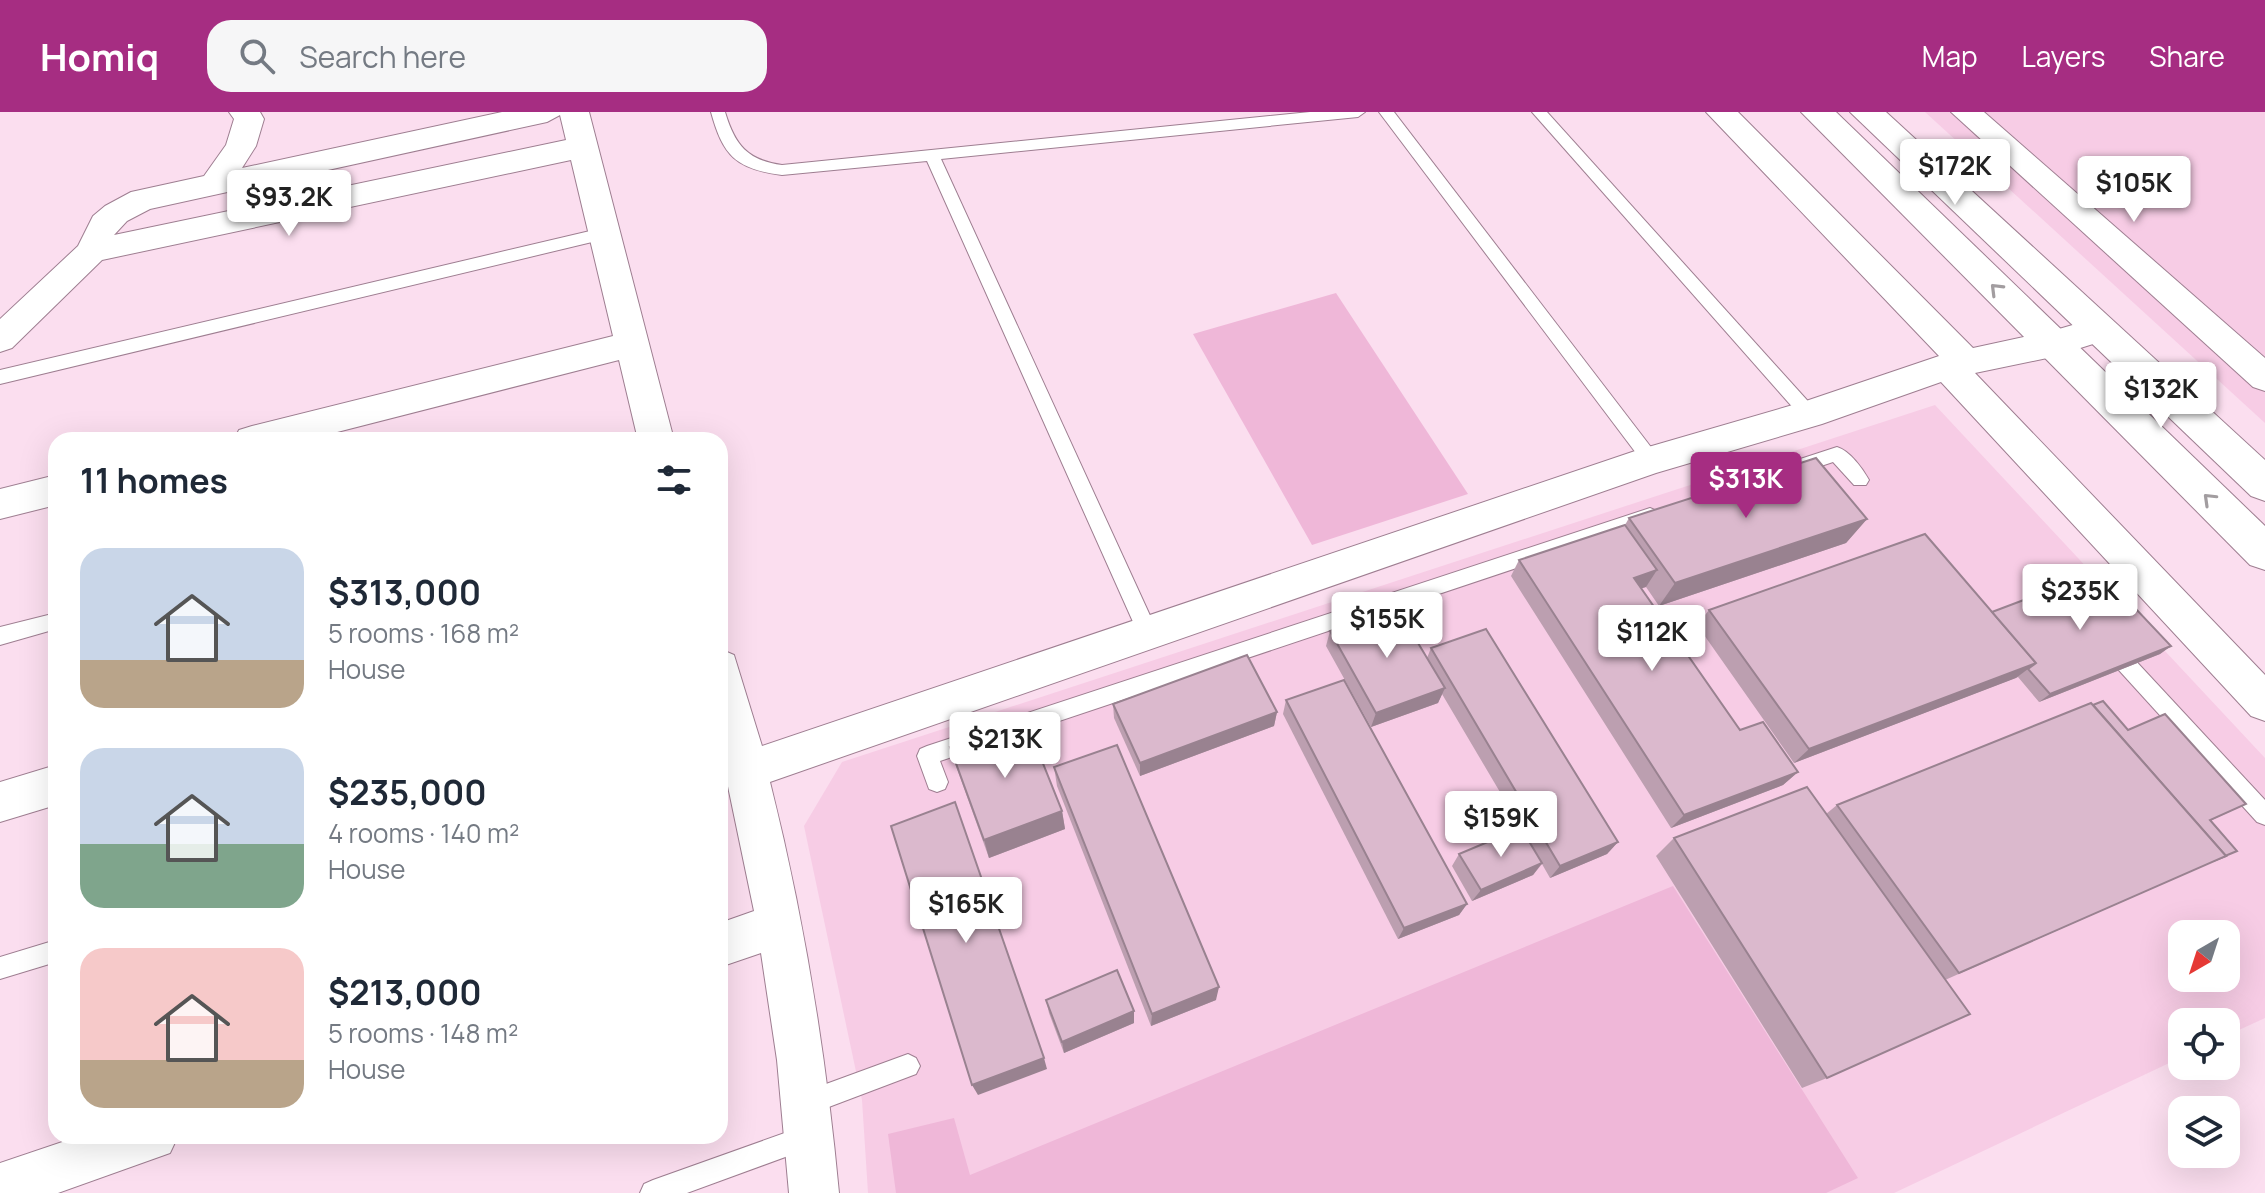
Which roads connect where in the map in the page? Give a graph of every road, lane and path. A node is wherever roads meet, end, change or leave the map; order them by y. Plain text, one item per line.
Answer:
1 (244, 112) edge
2 (547, 112) edge
3 (574, 112) edge
4 (718, 112) edge
5 (1358, 112) edge
6 (1386, 112) edge
7 (1539, 112) edge
8 (1721, 112) edge
9 (1817, 112) edge
10 (1866, 112) edge
11 (1966, 112) edge
12 (583, 147) junction
13 (932, 155) junction
14 (214, 185) junction
15 (607, 233) junction
16 (92, 251) junction
17 (2100, 329) junction
18 (0, 339) edge
19 (630, 344) junction
20 (2052, 344) junction
21 (1957, 364) junction
22 (0, 377) edge
23 (2265, 378) edge
24 (1809, 414) junction
25 (284, 432) edge
26 (654, 432) edge
27 (1651, 460) junction
28 (1776, 474) edge
29 (1860, 480) dead end
30 (2265, 485) edge
31 (48, 492) edge
32 (0, 504) edge
33 (1670, 509) edge
34 (2265, 553) edge
35 (48, 623) edge
36 (1148, 633) junction
37 (0, 636) edge
38 (2113, 650) edge
39 (2265, 703) edge
40 (728, 713) edge
41 (735, 753) edge
42 (937, 782) dead end
43 (48, 787) edge
44 (0, 802) edge
45 (2265, 815) edge
46 (780, 925) junction
47 (728, 942) edge
48 (48, 953) edge
49 (0, 968) edge
50 (908, 1066) dead end
51 (807, 1120) junction
52 (129, 1144) edge
53 (0, 1188) edge
54 (653, 1193) edge
55 (814, 1193) edge

1 - 14 street
2 - 14 street
3 - 12 street
4 - 13 lane
5 - 13 lane
6 - 27 lane
7 - 24 lane
8 - 21 street
20 -> 9 street
10 - 17 street
11 - 23 street
12 - 15 street
12 - 16 street
13 - 36 lane
14 - 16 street
15 - 19 street
15 - 22 lane
16 - 18 street
17 - 20 street
17 - 30 street
19 - 25 street
19 - 26 street
20 - 21 street
34 -> 20 street
21 - 24 street
21 - 39 street
24 - 27 street
27 - 36 street
28 - 29 lane
31 - 32 street
33 - 42 lane
35 - 37 lane
36 - 41 street
38 - 45 lane
40 - 41 street
41 - 46 street
43 - 44 street
46 - 47 street
46 - 51 street
48 - 49 lane
50 - 51 lane
51 - 54 lane
51 - 55 street
52 - 53 street

